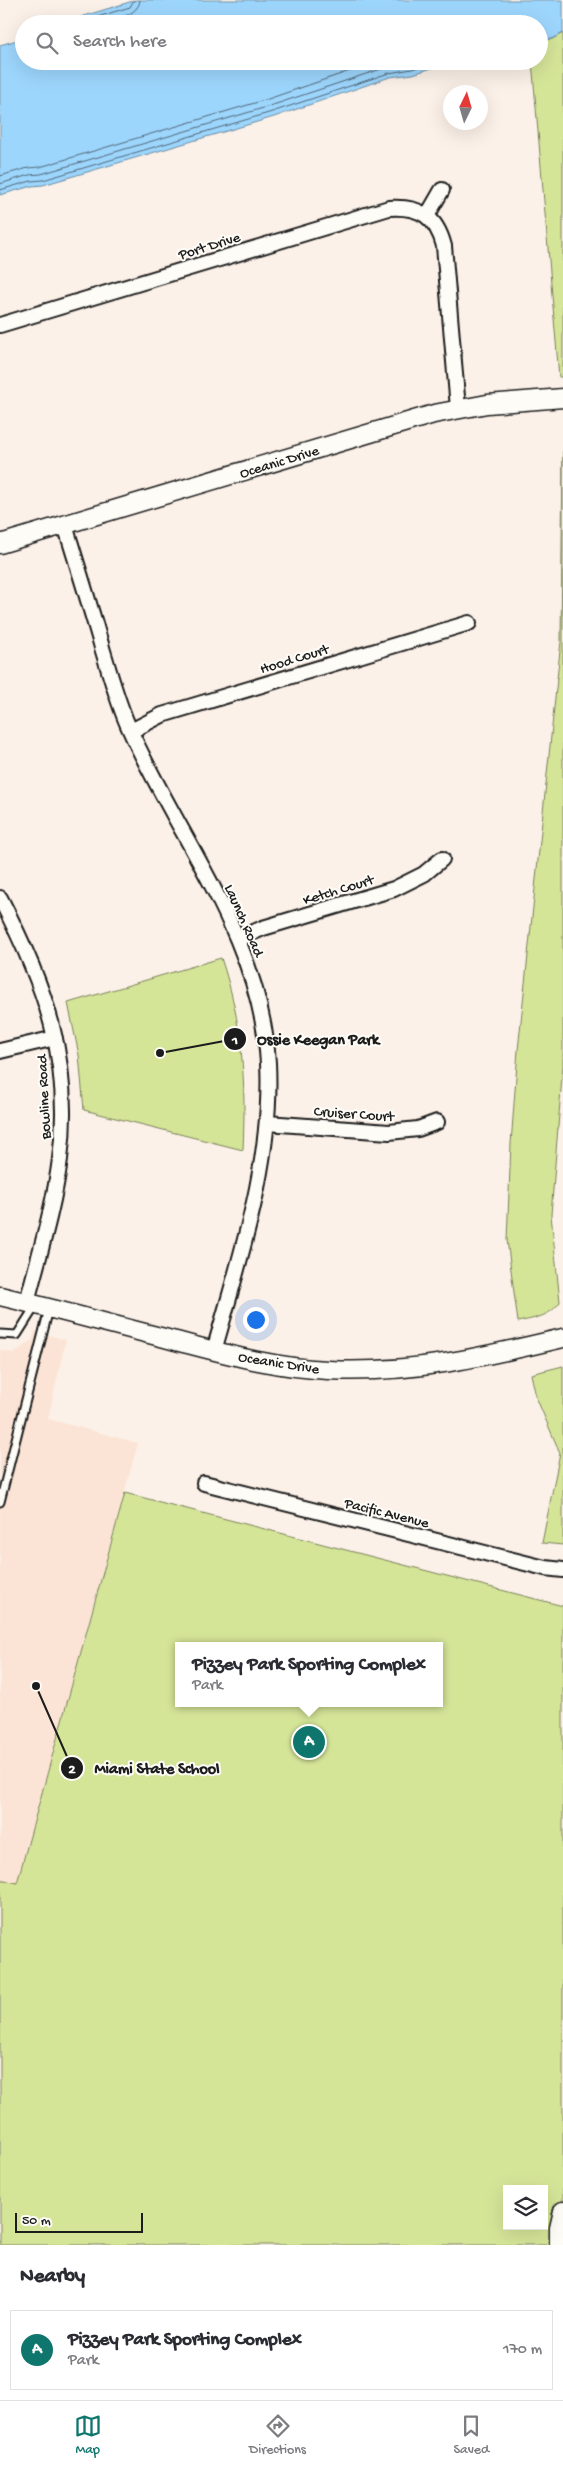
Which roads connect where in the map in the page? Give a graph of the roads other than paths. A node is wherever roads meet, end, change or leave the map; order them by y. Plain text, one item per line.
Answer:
1 (442, 190) dead end
2 (427, 216) junction
3 (0, 325) edge
4 (563, 398) edge
5 (458, 408) junction
6 (65, 525) junction
7 (0, 544) edge
8 (469, 623) dead end
9 (130, 731) junction
10 (442, 859) dead end
11 (0, 898) edge
12 (238, 939) junction
13 (55, 1038) junction
14 (0, 1051) edge
15 (437, 1122) dead end
16 (267, 1123) junction
17 (0, 1296) edge
18 (37, 1305) junction
19 (0, 1334) edge
20 (563, 1338) edge
21 (214, 1351) junction
22 (204, 1483) dead end
23 (0, 1502) edge
24 (563, 1570) edge
25 (563, 2212) edge
26 (559, 2245) edge

1 - 2 street
2 - 3 street, Port Drive
2 - 5 street
4 - 5 street, Oceanic Drive
5 - 6 street, Oceanic Drive
6 - 7 street, Oceanic Drive
6 - 9 street, Launch Road
8 - 9 street, Hood Court
9 - 12 street, Launch Road
10 - 12 street, Ketch Court
11 - 13 street, Bowline Road
12 - 16 street, Launch Road
13 - 14 street
13 - 18 street, Bowline Road
15 - 16 street, Cruiser Court
16 - 21 street, Launch Road
17 - 18 street, Oceanic Drive
18 - 19 lane
18 - 21 street, Oceanic Drive
18 - 23 lane
20 - 21 street, Oceanic Drive
22 - 24 street, Pacific Avenue
25 - 26 street

